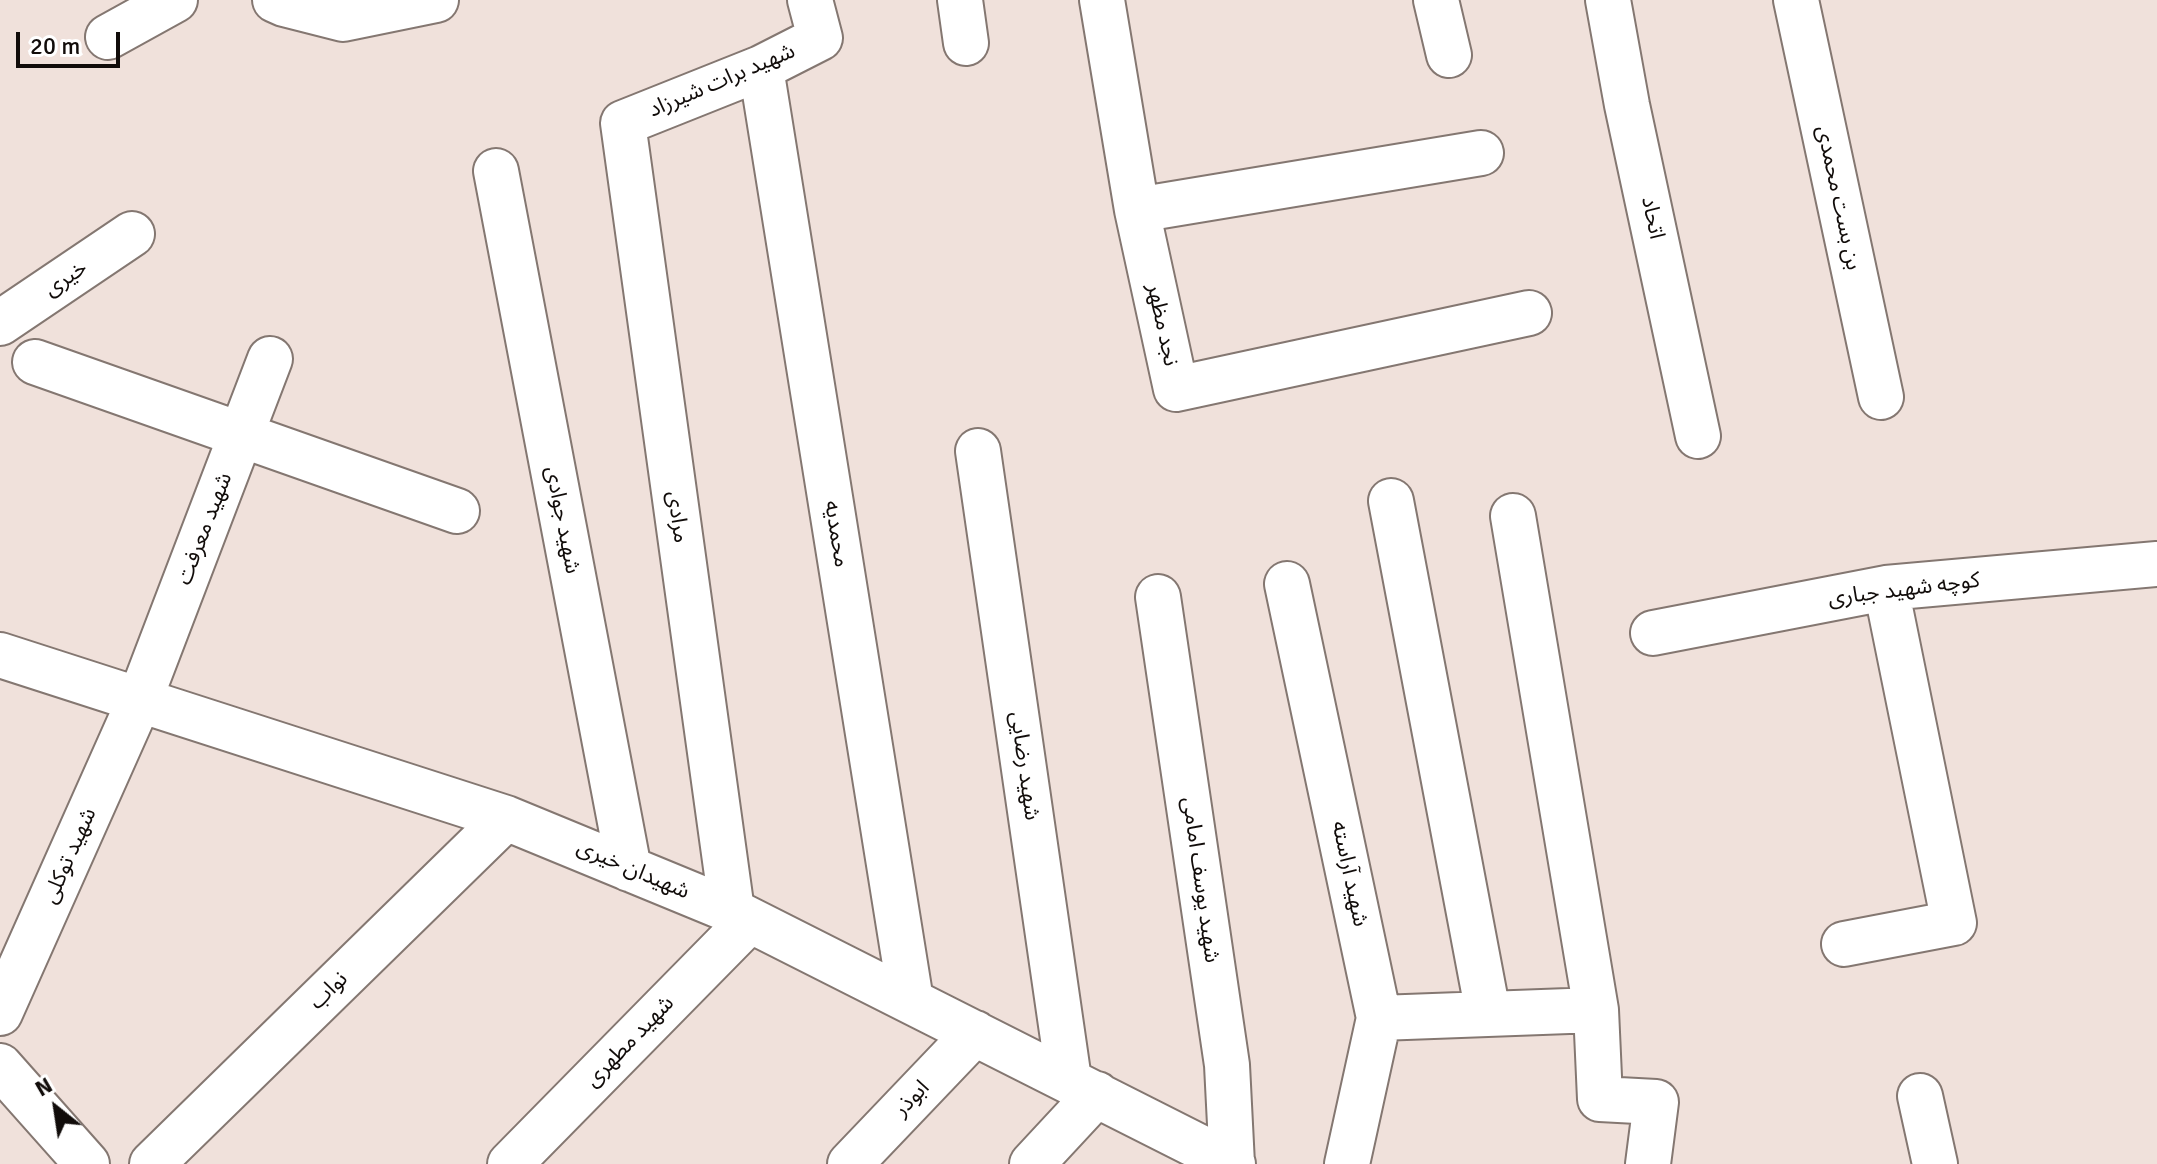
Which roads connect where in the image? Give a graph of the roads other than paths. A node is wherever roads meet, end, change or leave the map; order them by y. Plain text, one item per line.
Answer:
1 (175, 0) edge
2 (275, 0) edge
3 (436, 0) edge
4 (960, 0) edge
5 (1102, 0) edge
6 (1436, 0) edge
7 (1608, 0) edge
8 (1796, 0) edge
9 (815, 19) edge
10 (108, 37) dead end
11 (966, 43) dead end
12 (1449, 55) dead end
13 (761, 68) junction
14 (623, 123) joint
15 (1481, 153) dead end
16 (496, 171) dead end
17 (1137, 210) junction
18 (132, 234) dead end
19 (1529, 313) dead end
20 (0, 323) edge
21 (270, 359) dead end
22 (35, 362) dead end
23 (1881, 397) dead end
24 (241, 435) junction
25 (1698, 436) dead end
26 (978, 451) dead end
27 (1391, 501) dead end
28 (457, 511) dead end
29 (1513, 516) dead end
30 (2157, 564) edge
31 (1287, 584) dead end
32 (1886, 588) junction
33 (1158, 597) dead end
34 (1653, 633) dead end
35 (0, 655) edge
36 (140, 699) junction
37 (506, 818) junction
38 (629, 869) junction
39 (741, 916) junction
40 (1844, 944) dead end
41 (911, 1001) junction
42 (1596, 1010) junction
43 (0, 1013) edge
44 (1488, 1013) junction
45 (1379, 1018) junction
46 (975, 1033) junction
47 (0, 1066) edge
48 (1083, 1087) junction
49 (1920, 1096) dead end
50 (87, 1164) edge
51 (152, 1164) edge
52 (510, 1164) edge
53 (850, 1164) edge
54 (1032, 1164) edge
55 (1233, 1164) edge
56 (1347, 1164) edge
57 (1648, 1164) edge
58 (1935, 1164) edge

1 - 10 street
2 - 3 street
4 - 11 street
5 - 17 street, نجد مظهر
6 - 12 street
7 - 25 street, اتحاد
8 - 23 street, بن بست محمدی
9 - 13 street, شهید برات شیرزاد
13 - 14 street, شهید برات شیرزاد
13 - 41 street, محمدیه
14 - 39 street, مرادی
15 - 17 street
16 - 38 street, شهید جوادی
17 - 19 street, نجد مظهر
18 - 20 street, خیری
21 - 24 street, شهید معرفت
22 - 24 street
24 - 28 street
24 - 36 street, شهید معرفت
26 - 48 street, شهید رضایی
27 - 44 street
29 - 42 street
30 - 32 street, کوچه شهید جباری
31 - 45 street, شهید آراسته
32 - 34 street, کوچه شهید جباری
32 - 40 street
33 - 55 street, شهید یوسف امامی
35 - 36 street, شهیدان خیری
36 - 37 street, شهیدان خیری
36 - 43 street, شهید توکلی
37 - 38 street, شهیدان خیری
37 - 51 street, نواب
38 - 39 street, شهیدان خیری
39 - 41 street, شهیدان خیری
39 - 52 street, شهید مطهری
41 - 46 street, شهیدان خیری
42 - 44 street
42 - 57 street
44 - 45 street
45 - 56 street, شهید آراسته
46 - 48 street, شهیدان خیری
46 - 53 street, ابوذر
47 - 50 street
48 - 54 street
48 - 55 street, شهیدان خیری
49 - 58 street

